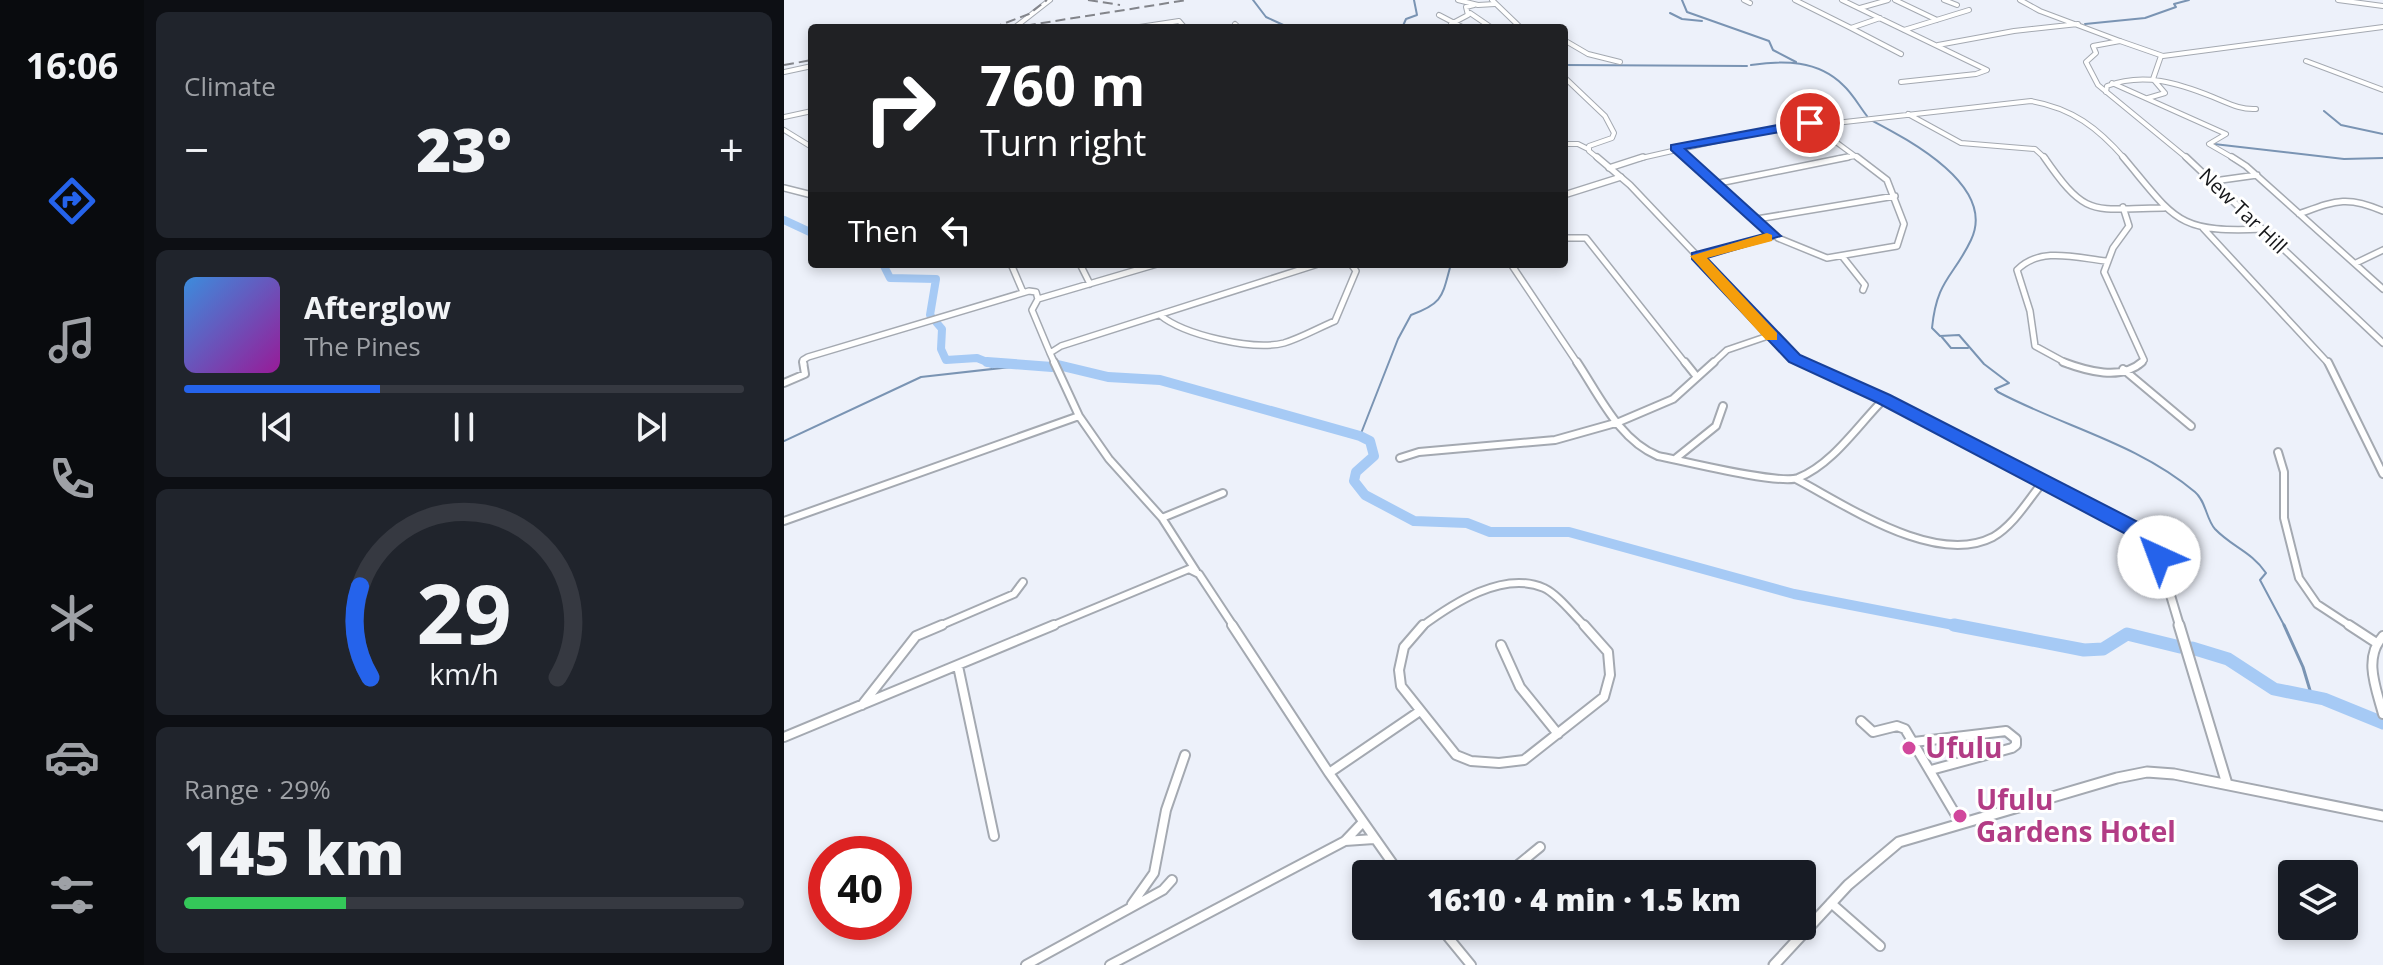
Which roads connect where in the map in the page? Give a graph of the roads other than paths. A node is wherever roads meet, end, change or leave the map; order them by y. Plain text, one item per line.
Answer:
1 (1050, 0) edge
2 (1458, 0) edge
3 (1744, 0) edge
4 (1795, 0) edge
5 (1842, 0) edge
6 (1888, 0) edge
7 (1895, 0) edge
8 (1944, 0) edge
9 (2020, 0) edge
10 (2338, 0) edge
11 (1493, 2) edge
12 (1750, 3) dead end
13 (1474, 5) junction
14 (1957, 5) dead end
15 (2383, 6) edge
16 (1859, 8) junction
17 (1969, 10) dead end
18 (1470, 13) junction
19 (1439, 15) dead end
20 (1880, 18) junction
21 (1937, 20) junction
22 (1019, 24) edge
23 (1159, 24) edge
24 (1182, 24) edge
25 (1451, 24) joint
26 (1486, 24) edge
27 (1517, 24) edge
28 (2078, 24) junction
29 (2383, 27) edge
30 (1851, 28) junction
31 (1904, 30) junction
32 (2120, 41) junction
33 (1568, 42) edge
34 (1938, 45) junction
35 (1901, 54) dead end
36 (2161, 56) junction
37 (2306, 61) dead end
38 (1620, 62) dead end
39 (808, 67) edge
40 (784, 72) edge
41 (2153, 79) junction
42 (1568, 81) edge
43 (1901, 82) dead end
44 (2112, 83) junction
45 (2383, 90) edge
46 (2106, 92) junction
47 (2148, 98) junction
48 (2256, 109) dead end
49 (808, 112) edge
50 (1908, 114) junction
51 (784, 117) edge
52 (1810, 123) junction
53 (784, 130) edge
54 (1568, 144) edge
55 (808, 145) edge
56 (1676, 147) junction
57 (1588, 149) junction
58 (1856, 156) junction
59 (1609, 168) junction
60 (2257, 175) junction
61 (1621, 177) junction
62 (2214, 181) junction
63 (1719, 183) junction
64 (784, 188) edge
65 (808, 194) edge
66 (1568, 194) edge
67 (1895, 196) junction
68 (2123, 207) junction
69 (2164, 208) junction
70 (2383, 211) edge
71 (2299, 214) junction
72 (1757, 219) junction
73 (2203, 228) junction
74 (2263, 229) junction
75 (1774, 236) junction
76 (1568, 238) edge
77 (2383, 250) edge
78 (1697, 256) junction
79 (1842, 256) junction
80 (2106, 261) junction
81 (2356, 263) junction
82 (1013, 268) edge
83 (1082, 268) edge
84 (1144, 268) edge
85 (1306, 268) edge
86 (1354, 268) edge
87 (1514, 268) edge
88 (1090, 284) junction
89 (2383, 289) edge
90 (1863, 290) dead end
91 (1023, 292) junction
92 (1038, 299) junction
93 (1160, 315) junction
94 (1771, 335) junction
95 (2383, 343) edge
96 (1050, 353) junction
97 (2123, 369) junction
98 (1697, 377) junction
99 (784, 383) edge
100 (1884, 399) junction
101 (1723, 406) dead end
102 (1079, 416) junction
103 (1619, 422) junction
104 (2191, 426) dead end
105 (2278, 452) dead end
106 (1400, 458) dead end
107 (1675, 459) junction
108 (2383, 474) edge
109 (1796, 479) junction
110 (2043, 482) junction
111 (1223, 493) dead end
112 (1162, 518) junction
113 (784, 521) edge
114 (1196, 571) junction
115 (1023, 582) dead end
116 (2383, 636) edge
117 (2375, 642) junction
118 (1501, 645) dead end
119 (958, 666) junction
120 (862, 705) junction
121 (1420, 711) junction
122 (2383, 714) edge
123 (1861, 721) dead end
124 (1558, 734) junction
125 (784, 737) edge
126 (1914, 742) junction
127 (1185, 755) dead end
128 (1931, 770) junction
129 (1329, 773) junction
130 (2227, 784) junction
131 (2383, 816) edge
132 (1363, 822) junction
133 (1960, 822) junction
134 (994, 836) dead end
135 (1374, 839) junction
136 (1345, 841) junction
137 (1540, 847) dead end
138 (1390, 860) edge
139 (1524, 860) edge
140 (1172, 880) dead end
141 (1831, 903) junction
142 (1127, 909) junction
143 (1451, 940) edge
144 (1880, 946) dead end
145 (1026, 965) edge
146 (1110, 965) edge
147 (1471, 965) edge
148 (1774, 965) edge

1 - 22 street
2 - 13 street
3 - 12 street
4 - 30 street
5 - 16 street
6 - 16 street
7 - 21 street
8 - 14 street
9 - 28 street
10 - 15 street
11 - 13 street
11 - 27 street
13 - 18 street
16 - 20 street
17 - 21 street
18 - 25 street
18 - 26 street
19 - 25 street
20 - 30 street
20 - 31 street
21 - 31 street
23 - 24 street
28 - 32 street
28 - 34 street
29 - 36 street
30 - 35 street
31 - 34 street
32 - 36 street
32 - 46 street, New Tar Hill
33 - 38 street
34 - 43 street
36 - 41 street
37 - 45 street
39 - 40 street
41 - 44 street
41 - 47 street
41 - 48 street
42 - 57 street
44 - 46 street
44 - 47 street
46 - 62 street, New Tar Hill
47 - 60 street
49 - 51 street
50 - 52 street
50 - 68 street
50 - 69 street
52 - 56 street
52 - 58 street
53 - 55 street
54 - 57 street
56 - 59 street
56 - 63 street
57 - 59 street
58 - 63 street
58 - 67 street
59 - 61 street
60 - 62 street
60 - 71 street
61 - 66 street
61 - 78 street
62 - 74 street, New Tar Hill
63 - 72 street
64 - 65 street
67 - 72 street
67 - 79 street
68 - 69 street
68 - 80 street
69 - 73 street
70 - 71 street
71 - 81 street
72 - 75 street
73 - 74 street
73 - 108 street
74 - 95 street, New Tar Hill
75 - 78 street
75 - 79 street
76 - 98 street
77 - 81 street
78 - 94 street
79 - 90 street
80 - 97 street
80 - 97 street
81 - 89 street
82 - 91 street
83 - 88 street
84 - 88 street
85 - 93 street
86 - 93 street
87 - 103 street
88 - 92 street
91 - 92 street
91 - 99 street
92 - 96 street
93 - 96 street
94 - 98 street
94 - 100 street
96 - 102 street
97 - 104 street
98 - 103 street
100 - 109 street
100 - 110 street
101 - 107 street
102 - 112 street
102 - 113 street
103 - 106 street
103 - 107 street
105 - 117 street
107 - 109 street
109 - 110 street
110 - 130 street
111 - 112 street
112 - 114 street
114 - 119 street
114 - 129 street
115 - 120 street
116 - 117 street
117 - 122 street
118 - 124 street
119 - 120 street
119 - 134 street
120 - 125 street
121 - 124 street
121 - 124 street
121 - 129 street
123 - 126 street
126 - 128 street
126 - 128 street
127 - 142 street
128 - 133 street
129 - 132 street
130 - 131 street
130 - 133 street
132 - 135 street
132 - 136 street
133 - 141 street
135 - 136 street
135 - 138 street
136 - 146 street
137 - 139 street
140 - 142 street
141 - 144 street
141 - 148 street
142 - 145 street
143 - 147 street

